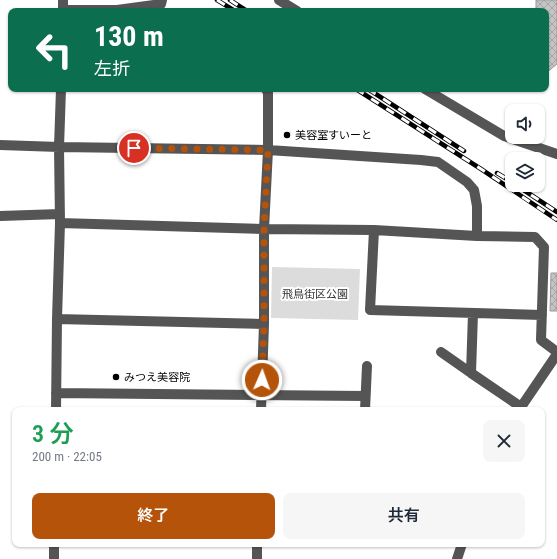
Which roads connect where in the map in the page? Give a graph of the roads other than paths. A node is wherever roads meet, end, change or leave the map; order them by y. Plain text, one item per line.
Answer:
1 (162, 0) edge
2 (279, 0) edge
3 (63, 7) edge
4 (81, 8) edge
5 (132, 8) edge
6 (292, 8) edge
7 (61, 92) edge
8 (268, 92) edge
9 (430, 92) edge
10 (0, 145) edge
11 (59, 147) junction
12 (268, 150) junction
13 (557, 154) edge
14 (0, 216) edge
15 (60, 219) junction
16 (264, 229) junction
17 (374, 230) junction
18 (477, 236) junction
19 (473, 313) junction
20 (542, 315) junction
21 (57, 319) junction
22 (264, 324) junction
23 (441, 352) dead end
24 (557, 353) edge
25 (367, 366) dead end
26 (471, 373) junction
27 (56, 392) junction
28 (262, 394) junction
29 (365, 396) junction
30 (56, 407) edge
31 (261, 407) edge
32 (365, 407) edge
33 (517, 407) edge
34 (521, 407) edge
35 (54, 547) edge
36 (256, 547) edge
37 (461, 547) edge
38 (54, 559) edge
39 (257, 559) edge
40 (457, 559) edge

1 - 5 street
2 - 6 street
3 - 4 street
7 - 11 street
8 - 12 street
9 - 13 street
10 - 11 street
11 - 12 street
11 - 15 street
12 - 16 street
12 - 18 street
14 - 15 street
15 - 16 street
15 - 21 street
16 - 17 street
16 - 22 street
17 - 18 street
17 - 19 street
18 - 20 street
19 - 20 street
19 - 26 street
20 - 24 street
21 - 22 street
21 - 27 street
22 - 28 street
23 - 26 street
24 - 34 street
25 - 29 street
26 - 33 street
27 - 28 street
27 - 30 street
28 - 29 street
28 - 31 street
29 - 32 street
35 - 38 street
36 - 39 street
37 - 40 street

